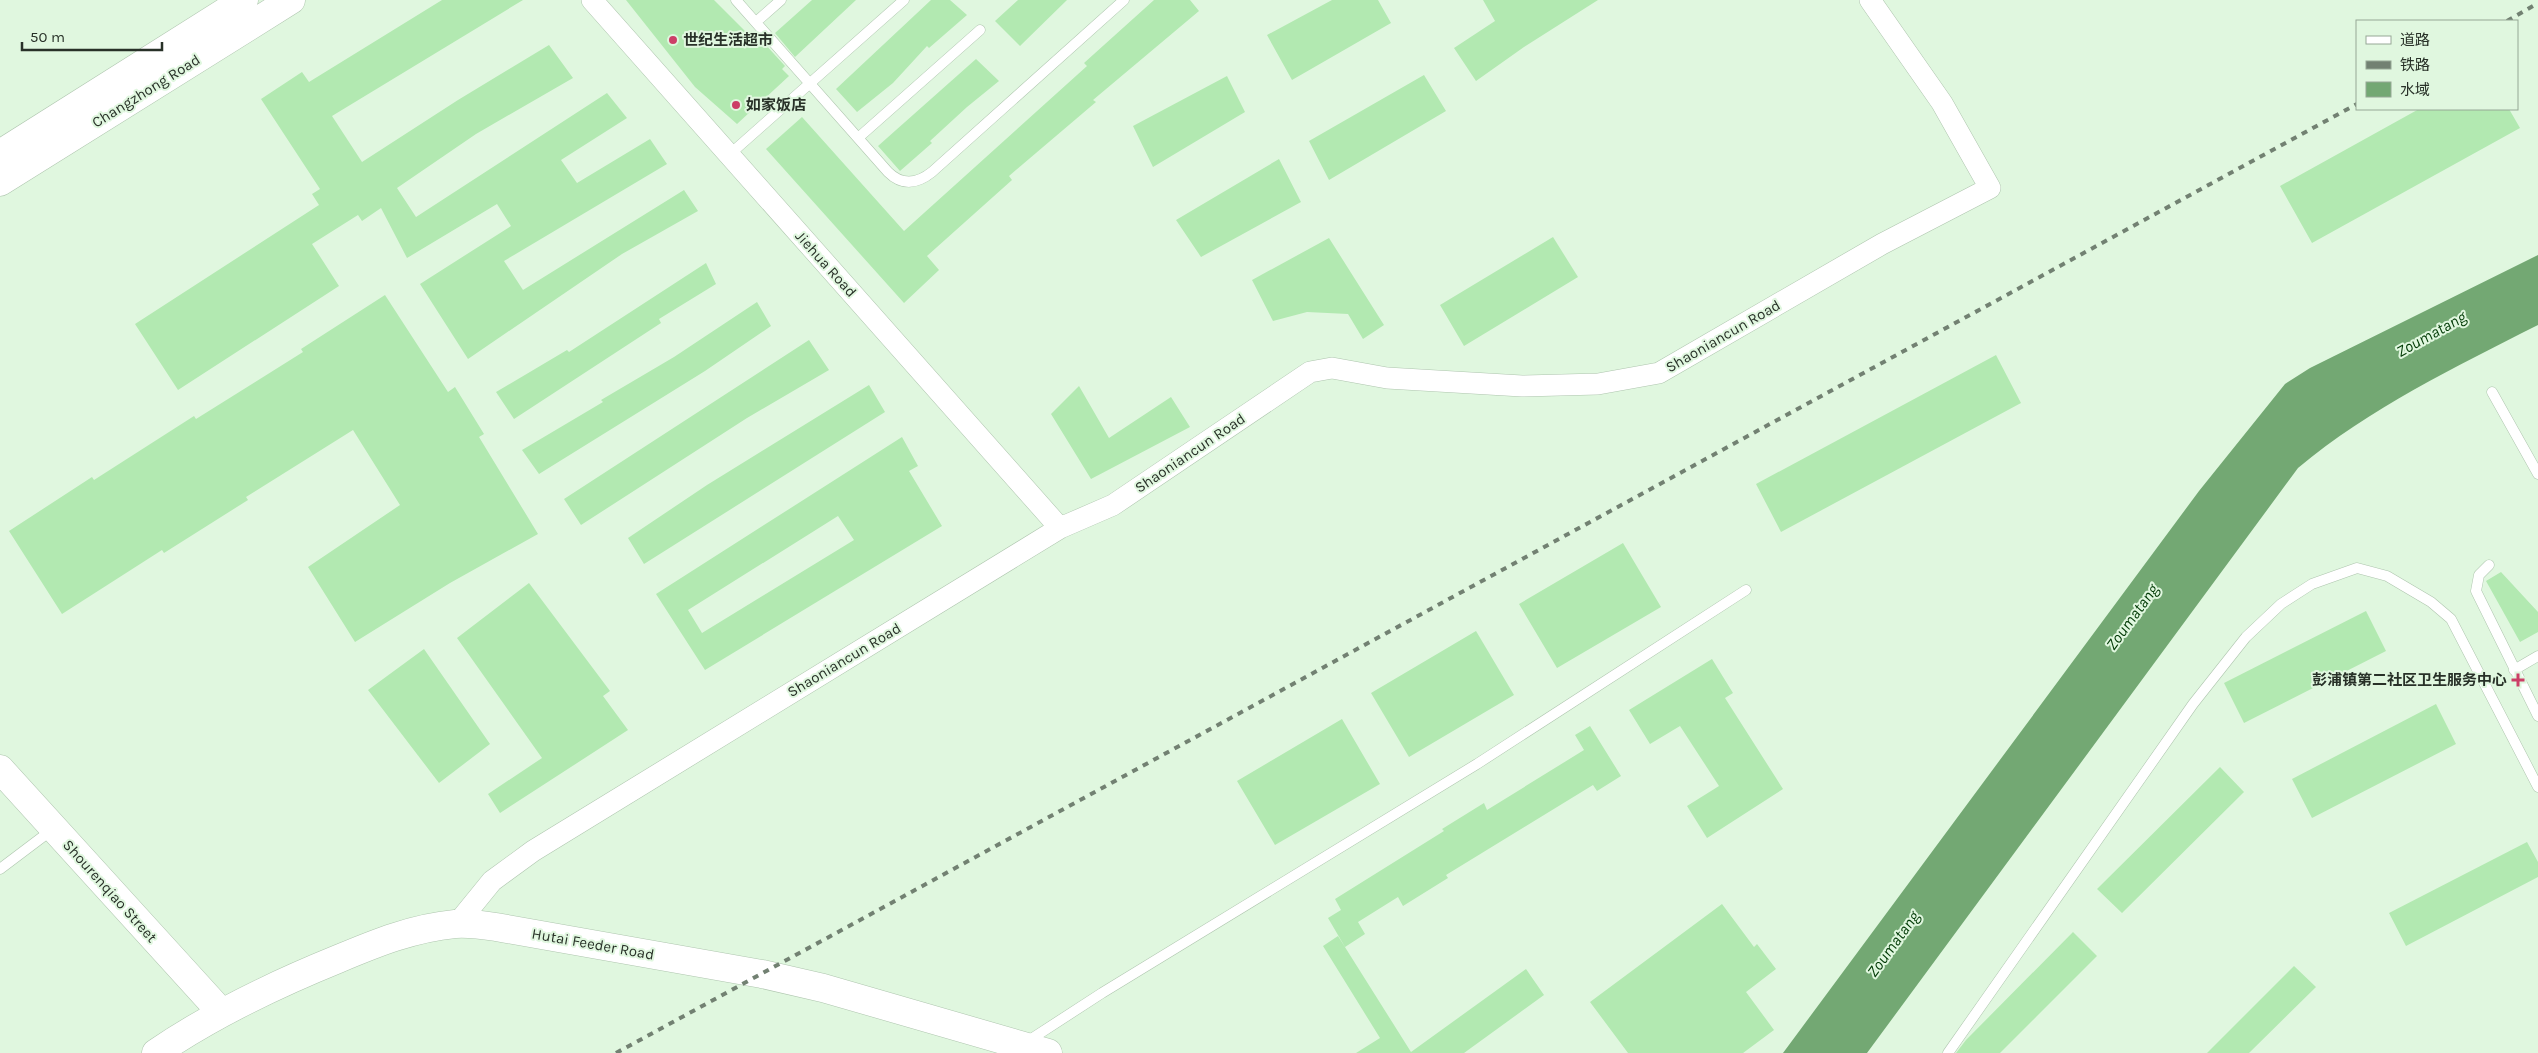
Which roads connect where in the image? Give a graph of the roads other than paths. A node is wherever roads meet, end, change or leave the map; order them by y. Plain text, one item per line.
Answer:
1 (244, 0) edge
2 (291, 0) edge
3 (592, 0) edge
4 (736, 0) edge
5 (780, 0) edge
6 (904, 0) edge
7 (1124, 0) edge
8 (1870, 0) edge
9 (756, 22) junction
10 (980, 30) dead end
11 (810, 83) junction
12 (858, 138) junction
13 (0, 154) edge
14 (729, 155) junction
15 (0, 182) edge
16 (2492, 392) dead end
17 (2538, 474) edge
18 (1060, 528) junction
19 (2489, 565) dead end
20 (1746, 590) dead end
21 (2538, 656) edge
22 (2514, 670) junction
23 (2538, 716) edge
24 (0, 770) edge
25 (2538, 787) edge
26 (54, 829) junction
27 (0, 869) edge
28 (457, 924) junction
29 (221, 1012) junction
30 (1017, 1049) edge
31 (156, 1053) edge
32 (1048, 1053) edge
33 (1948, 1053) edge

1 - 13 street, Changzhong Road
2 - 15 street, Changzhong Road
3 - 14 street, Jiehua Road
4 - 9 lane
5 - 9 lane
6 - 11 lane
7 - 12 lane
8 - 18 street, Shaoniancun Road
9 - 11 lane
10 - 12 lane
11 - 12 lane
11 - 14 lane
14 - 18 street, Jiehua Road
16 - 17 lane
18 - 28 street, Shaoniancun Road
19 - 22 lane
20 - 30 lane
21 - 22 lane
22 - 23 lane
24 - 26 street, Shourenqiao Street
25 - 33 lane
26 - 27 lane
26 - 29 street, Shourenqiao Street
28 - 29 street, Hutai Feeder Road
28 - 30 street, Hutai Feeder Road
29 - 31 street, Hutai Feeder Road
30 - 32 street, Hutai Feeder Road

